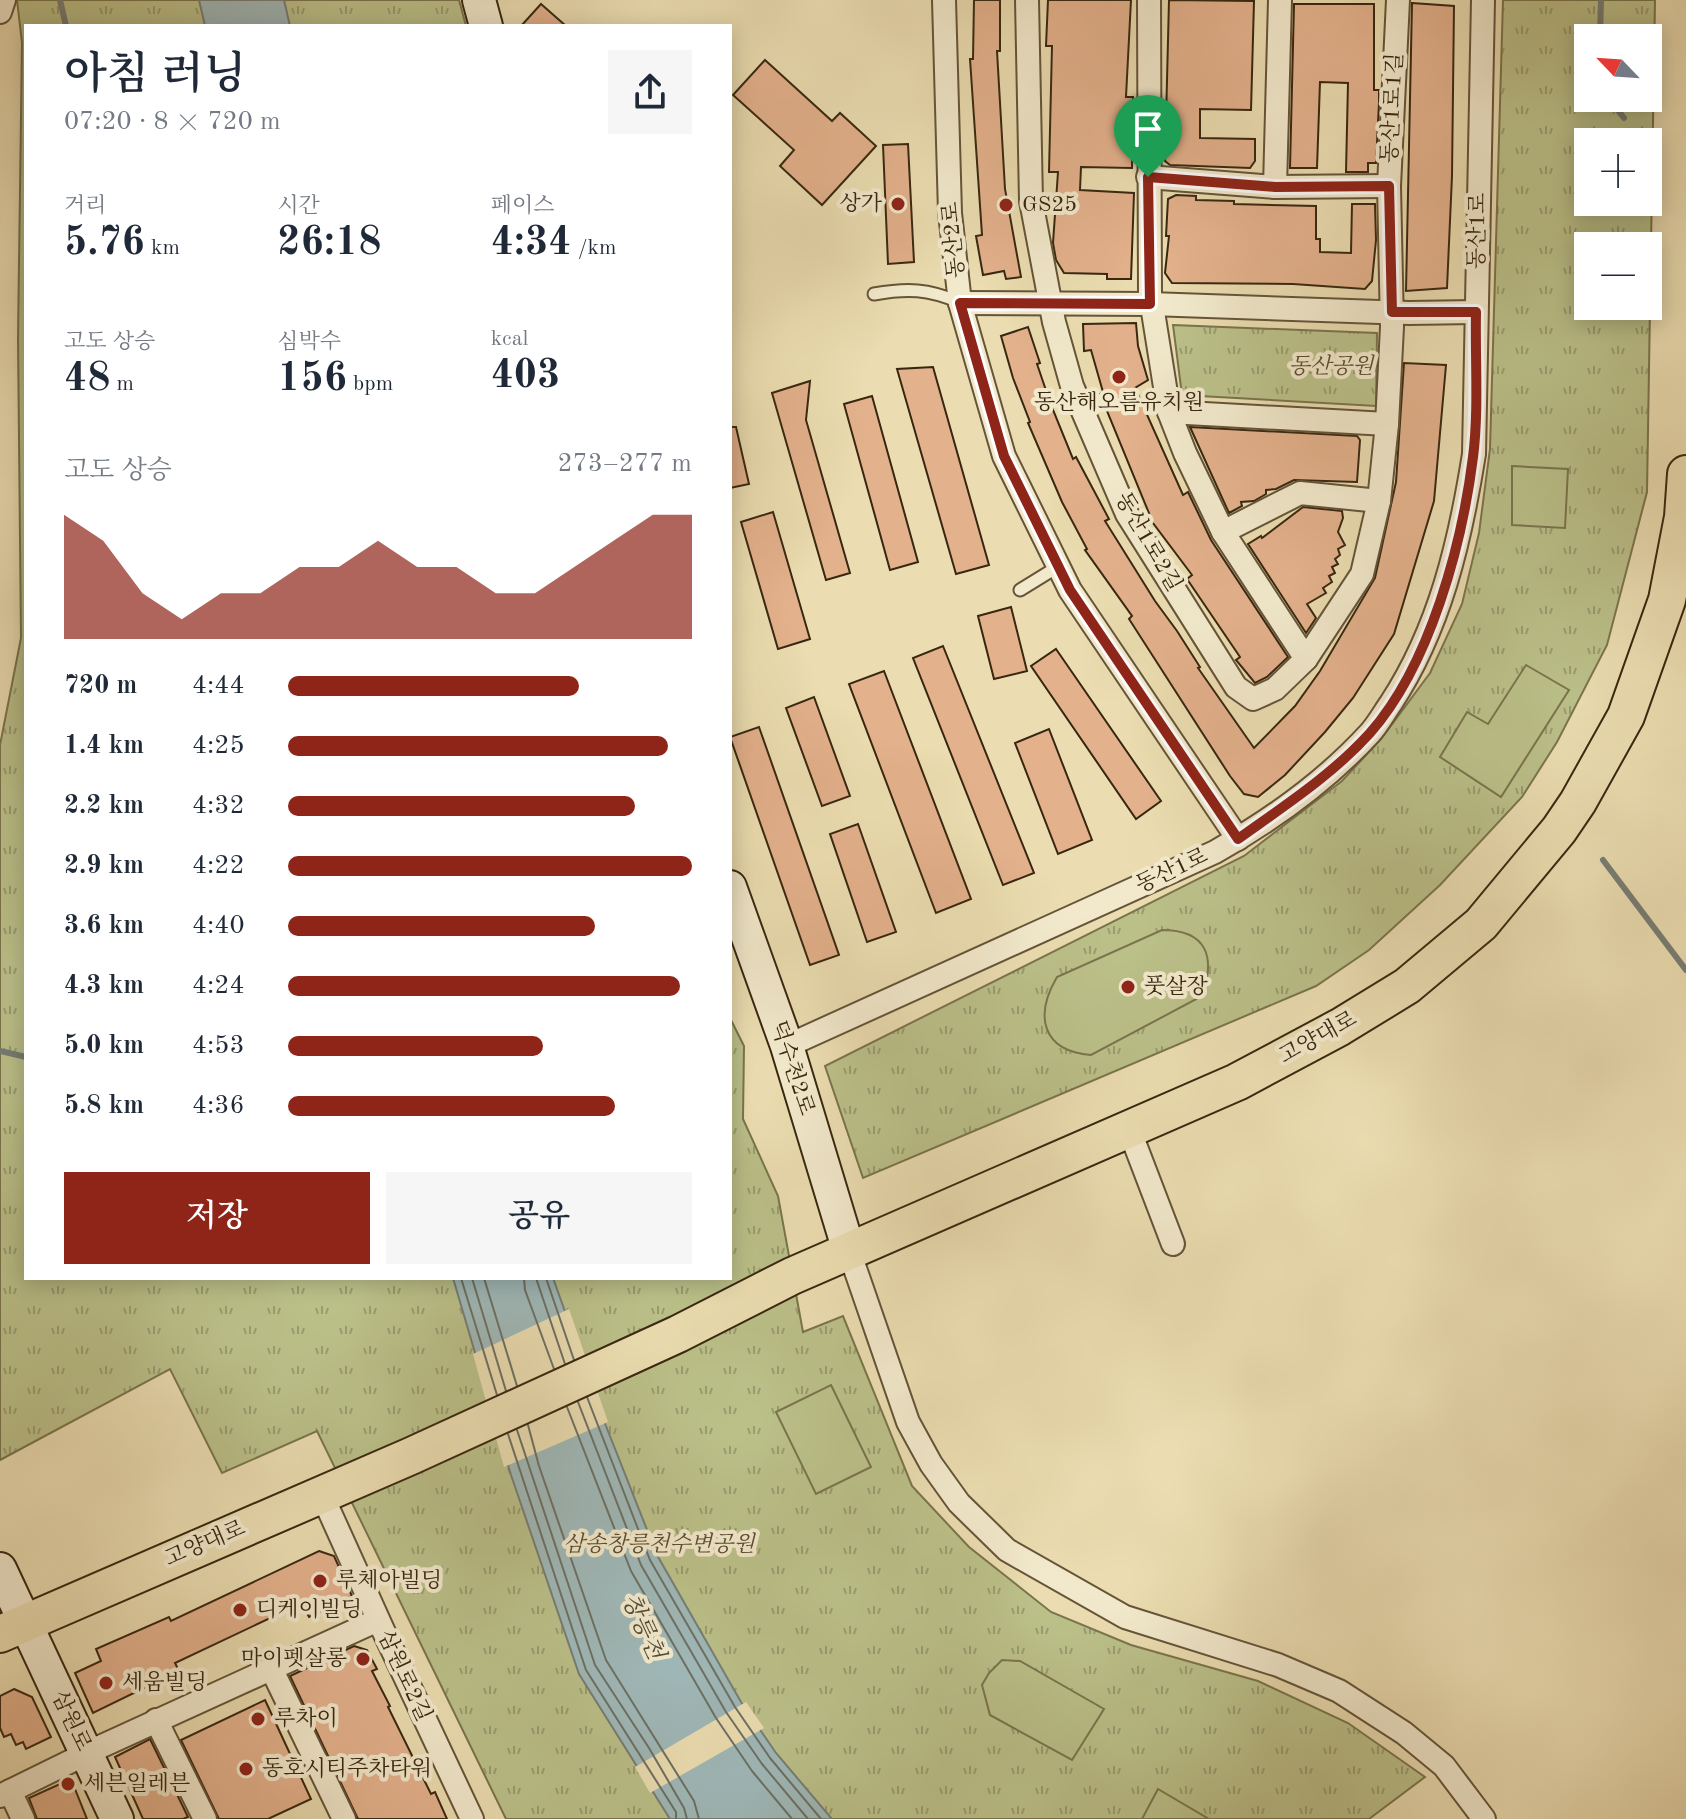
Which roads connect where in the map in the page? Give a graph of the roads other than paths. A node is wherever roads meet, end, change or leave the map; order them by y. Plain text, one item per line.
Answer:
1 (4, 0) edge
2 (479, 0) edge
3 (944, 0) edge
4 (1027, 0) edge
5 (1149, 0) edge
6 (1280, 0) edge
7 (1398, 0) edge
8 (1483, 0) edge
9 (0, 12) edge
10 (485, 24) edge
11 (1148, 177) junction
12 (1389, 186) junction
13 (1275, 187) junction
14 (874, 294) dead end
15 (960, 303) junction
16 (1051, 304) junction
17 (1150, 304) junction
18 (1392, 312) junction
19 (1476, 312) junction
20 (1169, 412) junction
21 (1387, 424) junction
22 (1686, 474) edge
23 (1379, 501) junction
24 (1223, 532) junction
25 (1059, 566) junction
26 (1020, 590) dead end
27 (1306, 659) junction
28 (1238, 839) junction
29 (732, 893) edge
30 (787, 1046) junction
31 (1129, 1129) junction
32 (1173, 1244) dead end
33 (849, 1251) junction
34 (322, 1495) junction
35 (0, 1569) edge
36 (378, 1620) junction
37 (12, 1628) edge
38 (272, 1670) junction
39 (156, 1720) junction
40 (86, 1753) junction
41 (5, 1793) edge
42 (23, 1819) edge
43 (117, 1819) edge
44 (205, 1819) edge
45 (344, 1819) edge
46 (472, 1819) edge
47 (1484, 1819) edge

1 - 9 street
2 - 10 street
3 - 15 street, 동산2로
4 - 16 street
5 - 11 street
6 - 13 street
7 - 12 street, 동산1로1길
8 - 19 street, 동산1로
11 - 13 street
11 - 17 street
12 - 13 street
12 - 18 street, 동산1로1길
14 - 15 lane
15 - 16 street
15 - 25 street, 동산2로
16 - 17 street
16 - 27 street, 동산1로2길
17 - 18 street
17 - 20 street
18 - 19 street
18 - 21 street, 동산1로2길
19 - 28 street, 동산1로
20 - 21 street
20 - 24 street
21 - 23 street, 동산1로2길
22 - 31 main road, 고양대로
23 - 24 street
23 - 27 street, 동산1로2길
24 - 27 street
25 - 26 lane
25 - 28 street, 동산2로
28 - 30 street, 동산1로
29 - 30 street, 덕수천2로
30 - 33 street, 덕수천2로
31 - 32 street
31 - 33 main road, 고양대로
33 - 34 main road, 고양대로
33 - 47 street
34 - 36 street, 삼원로2길
34 - 37 main road, 고양대로
35 - 37 street, 삼원로
36 - 38 street, 삼원로2길
36 - 46 street, 삼원로2길
37 - 40 street, 삼원로
38 - 39 street, 삼원로2길
38 - 45 street
39 - 40 street, 삼원로2길
39 - 44 street
40 - 41 street, 삼원로2길
40 - 43 street, 삼원로
41 - 42 street

